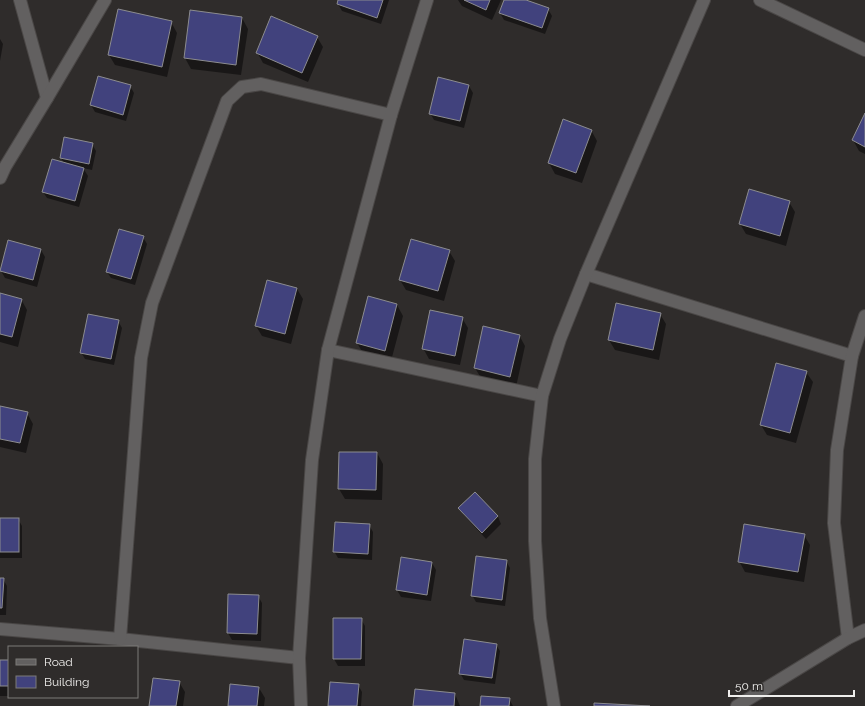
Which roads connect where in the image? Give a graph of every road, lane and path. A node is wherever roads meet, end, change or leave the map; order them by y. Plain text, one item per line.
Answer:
1 (20, 0) edge
2 (105, 0) edge
3 (426, 0) edge
4 (704, 0) edge
5 (760, 0) edge
6 (865, 50) edge
7 (48, 98) junction
8 (392, 115) junction
9 (2, 167) edge
10 (0, 178) edge
11 (586, 274) junction
12 (865, 316) edge
13 (328, 350) junction
14 (852, 356) junction
15 (542, 396) junction
16 (0, 629) edge
17 (865, 630) edge
18 (848, 638) junction
19 (120, 639) junction
20 (300, 658) junction
21 (300, 706) edge
22 (554, 706) edge
23 (737, 706) edge

1 - 7 street
2 - 7 street
3 - 8 street
4 - 11 street
5 - 6 street
7 - 9 street
8 - 13 street
8 - 19 street
9 - 10 street
11 - 14 street
11 - 15 street
12 - 14 street
13 - 15 street
13 - 20 street
14 - 18 street
15 - 22 street
16 - 19 street
17 - 18 street
18 - 23 street
19 - 20 street
20 - 21 street

